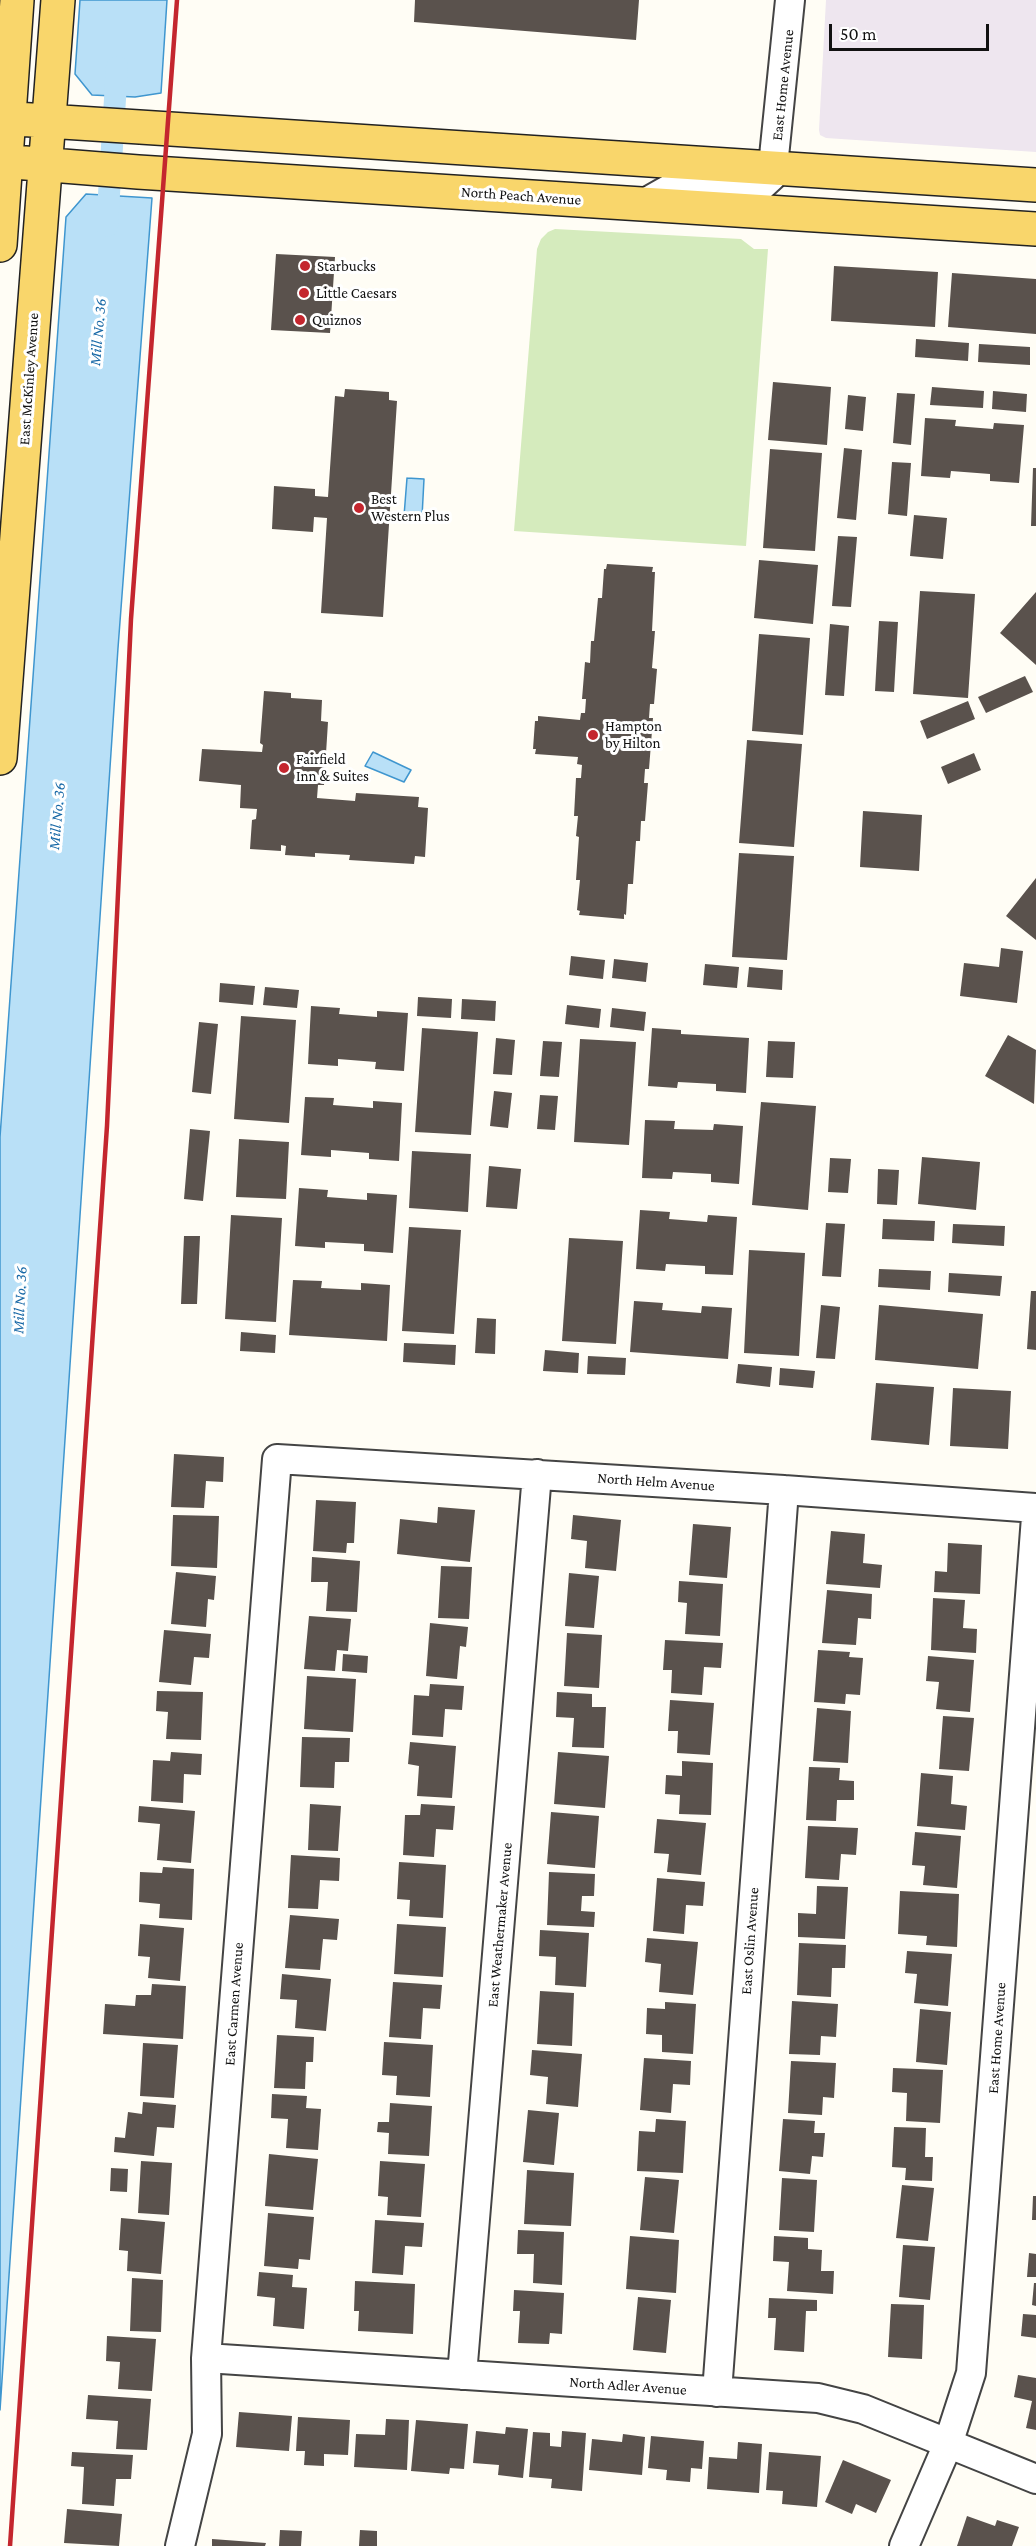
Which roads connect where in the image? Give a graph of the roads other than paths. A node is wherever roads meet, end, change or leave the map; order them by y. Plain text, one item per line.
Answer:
1 (17, 0) edge
2 (58, 0) edge
3 (790, 0) edge
4 (3, 116) edge
5 (49, 120) junction
6 (3, 161) edge
7 (45, 165) junction
8 (774, 170) junction
9 (1036, 185) edge
10 (645, 203) junction
11 (1036, 217) edge
12 (987, 226) junction
13 (1036, 229) edge
14 (0, 245) edge
15 (0, 758) edge
16 (276, 1459) joint
17 (537, 1474) junction
18 (784, 1490) junction
19 (1036, 1508) edge
20 (1036, 1517) edge
21 (1026, 1797) edge
22 (206, 2358) junction
23 (462, 2375) junction
24 (717, 2392) junction
25 (948, 2444) junction
26 (1036, 2479) edge
27 (180, 2546) edge
28 (904, 2546) edge

1 - 4 main road
2 - 5 main road, East McKinley Avenue
3 - 8 street, East Home Avenue
4 - 5 main road
4 - 6 main road
5 - 7 main road, East McKinley Avenue
5 - 8 main road
6 - 7 main road, North Peach Avenue
6 - 14 main road
7 - 10 main road, North Peach Avenue
7 - 15 main road, East McKinley Avenue
8 - 9 main road
8 - 10 street
10 - 12 main road, North Peach Avenue
11 - 12 main road
12 - 13 main road, North Peach Avenue
16 - 17 street, North Helm Avenue
16 - 22 street, East Carmen Avenue
17 - 18 street, North Helm Avenue
17 - 23 street, East Weathermaker Avenue
18 - 19 street, North Helm Avenue
18 - 24 street, East Oslin Avenue
20 - 21 street, East Home Avenue
21 - 25 street, East Home Avenue
22 - 23 street, North Adler Avenue
22 - 27 street, East Carmen Avenue
23 - 24 street, North Adler Avenue
24 - 25 street, North Adler Avenue
25 - 26 street, North Adler Avenue
25 - 28 street, East Home Avenue

